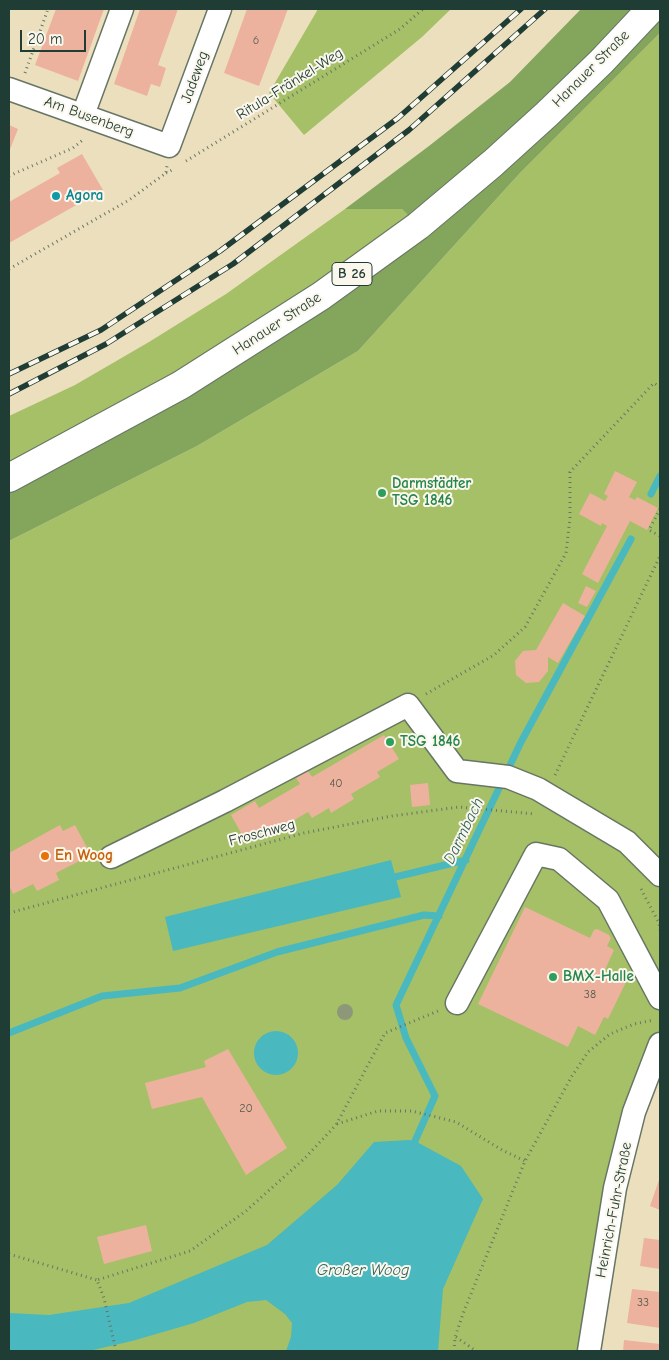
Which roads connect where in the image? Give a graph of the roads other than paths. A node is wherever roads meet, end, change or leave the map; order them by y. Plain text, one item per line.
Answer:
1 (122, 9) edge
2 (220, 9) edge
3 (651, 9) edge
4 (14, 90) edge
5 (88, 117) junction
6 (176, 154) joint
7 (9, 478) edge
8 (110, 857) dead end
9 (660, 875) edge
10 (660, 998) edge
11 (451, 1006) road end
12 (660, 1044) edge
13 (589, 1351) edge

1 - 5 street
2 - 6 street, Jadeweg
3 - 7 main road, Hanauer Straße / B 26
4 - 5 street, Am Busenberg
5 - 6 street, Am Busenberg
8 - 9 street
10 - 11 street
12 - 13 street, Heinrich-Fuhr-Straße

